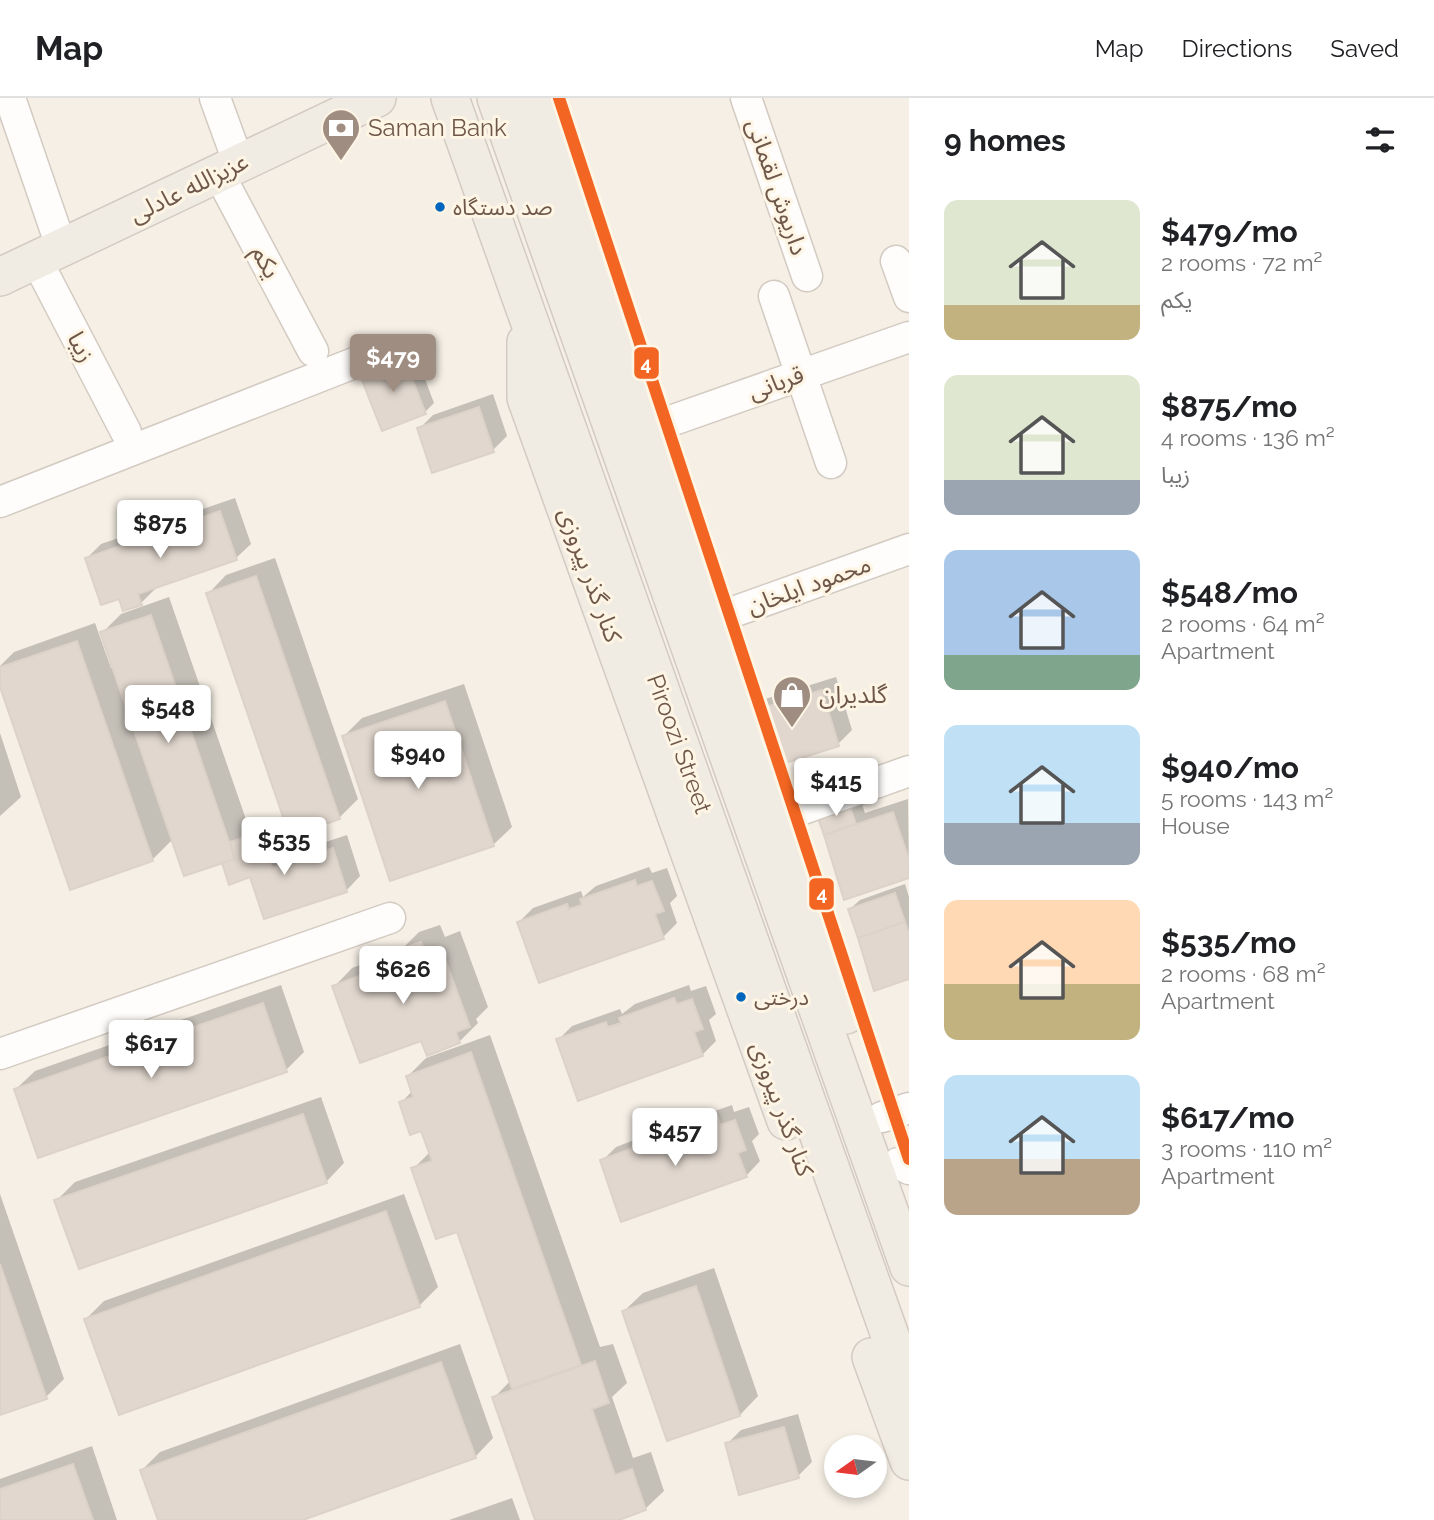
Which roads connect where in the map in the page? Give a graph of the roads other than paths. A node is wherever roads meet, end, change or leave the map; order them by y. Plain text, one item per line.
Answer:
1 (10, 98) edge
2 (215, 98) edge
3 (377, 98) edge
4 (450, 98) edge
5 (496, 98) edge
6 (530, 98) edge
7 (746, 98) edge
8 (229, 169) junction
9 (49, 255) junction
10 (896, 261) dead end
11 (807, 276) dead end
12 (0, 277) edge
13 (774, 296) dead end
14 (909, 297) edge
15 (527, 317) junction
16 (909, 337) edge
17 (313, 351) dead end
18 (377, 354) dead end
19 (801, 374) junction
20 (642, 431) junction
21 (126, 432) dead end
22 (831, 463) dead end
23 (0, 502) edge
24 (909, 549) edge
25 (708, 621) junction
26 (909, 771) edge
27 (778, 818) junction
28 (390, 918) dead end
29 (0, 1055) edge
30 (896, 1113) edge
31 (905, 1175) edge
32 (909, 1267) edge
33 (896, 1309) edge
34 (909, 1389) edge
35 (909, 1461) edge

1 - 9 street, زیبا
2 - 8 street, یکم
3 - 8 main road, عزیزالله عادلی
4 - 15 main road, Piroozi Street
5 - 32 main road, Piroozi Street
6 - 20 main road
7 - 11 street, داریوش لقمانی
8 - 9 main road, عزیزالله عادلی
8 - 17 street, یکم
9 - 12 main road, عزیزالله عادلی
9 - 21 street, زیبا
10 - 14 street
13 - 19 street
15 - 33 main road, Piroozi Street
15 - 35 main road, کنار گذر پیروزی
16 - 19 street, قربانی
18 - 23 street
19 - 20 street, قربانی
19 - 22 street
20 - 25 main road
24 - 25 street, محمود ایلخان
25 - 27 main road
26 - 27 street
27 - 30 main road
28 - 29 street
30 - 31 main road
33 - 34 main road, Piroozi Street

